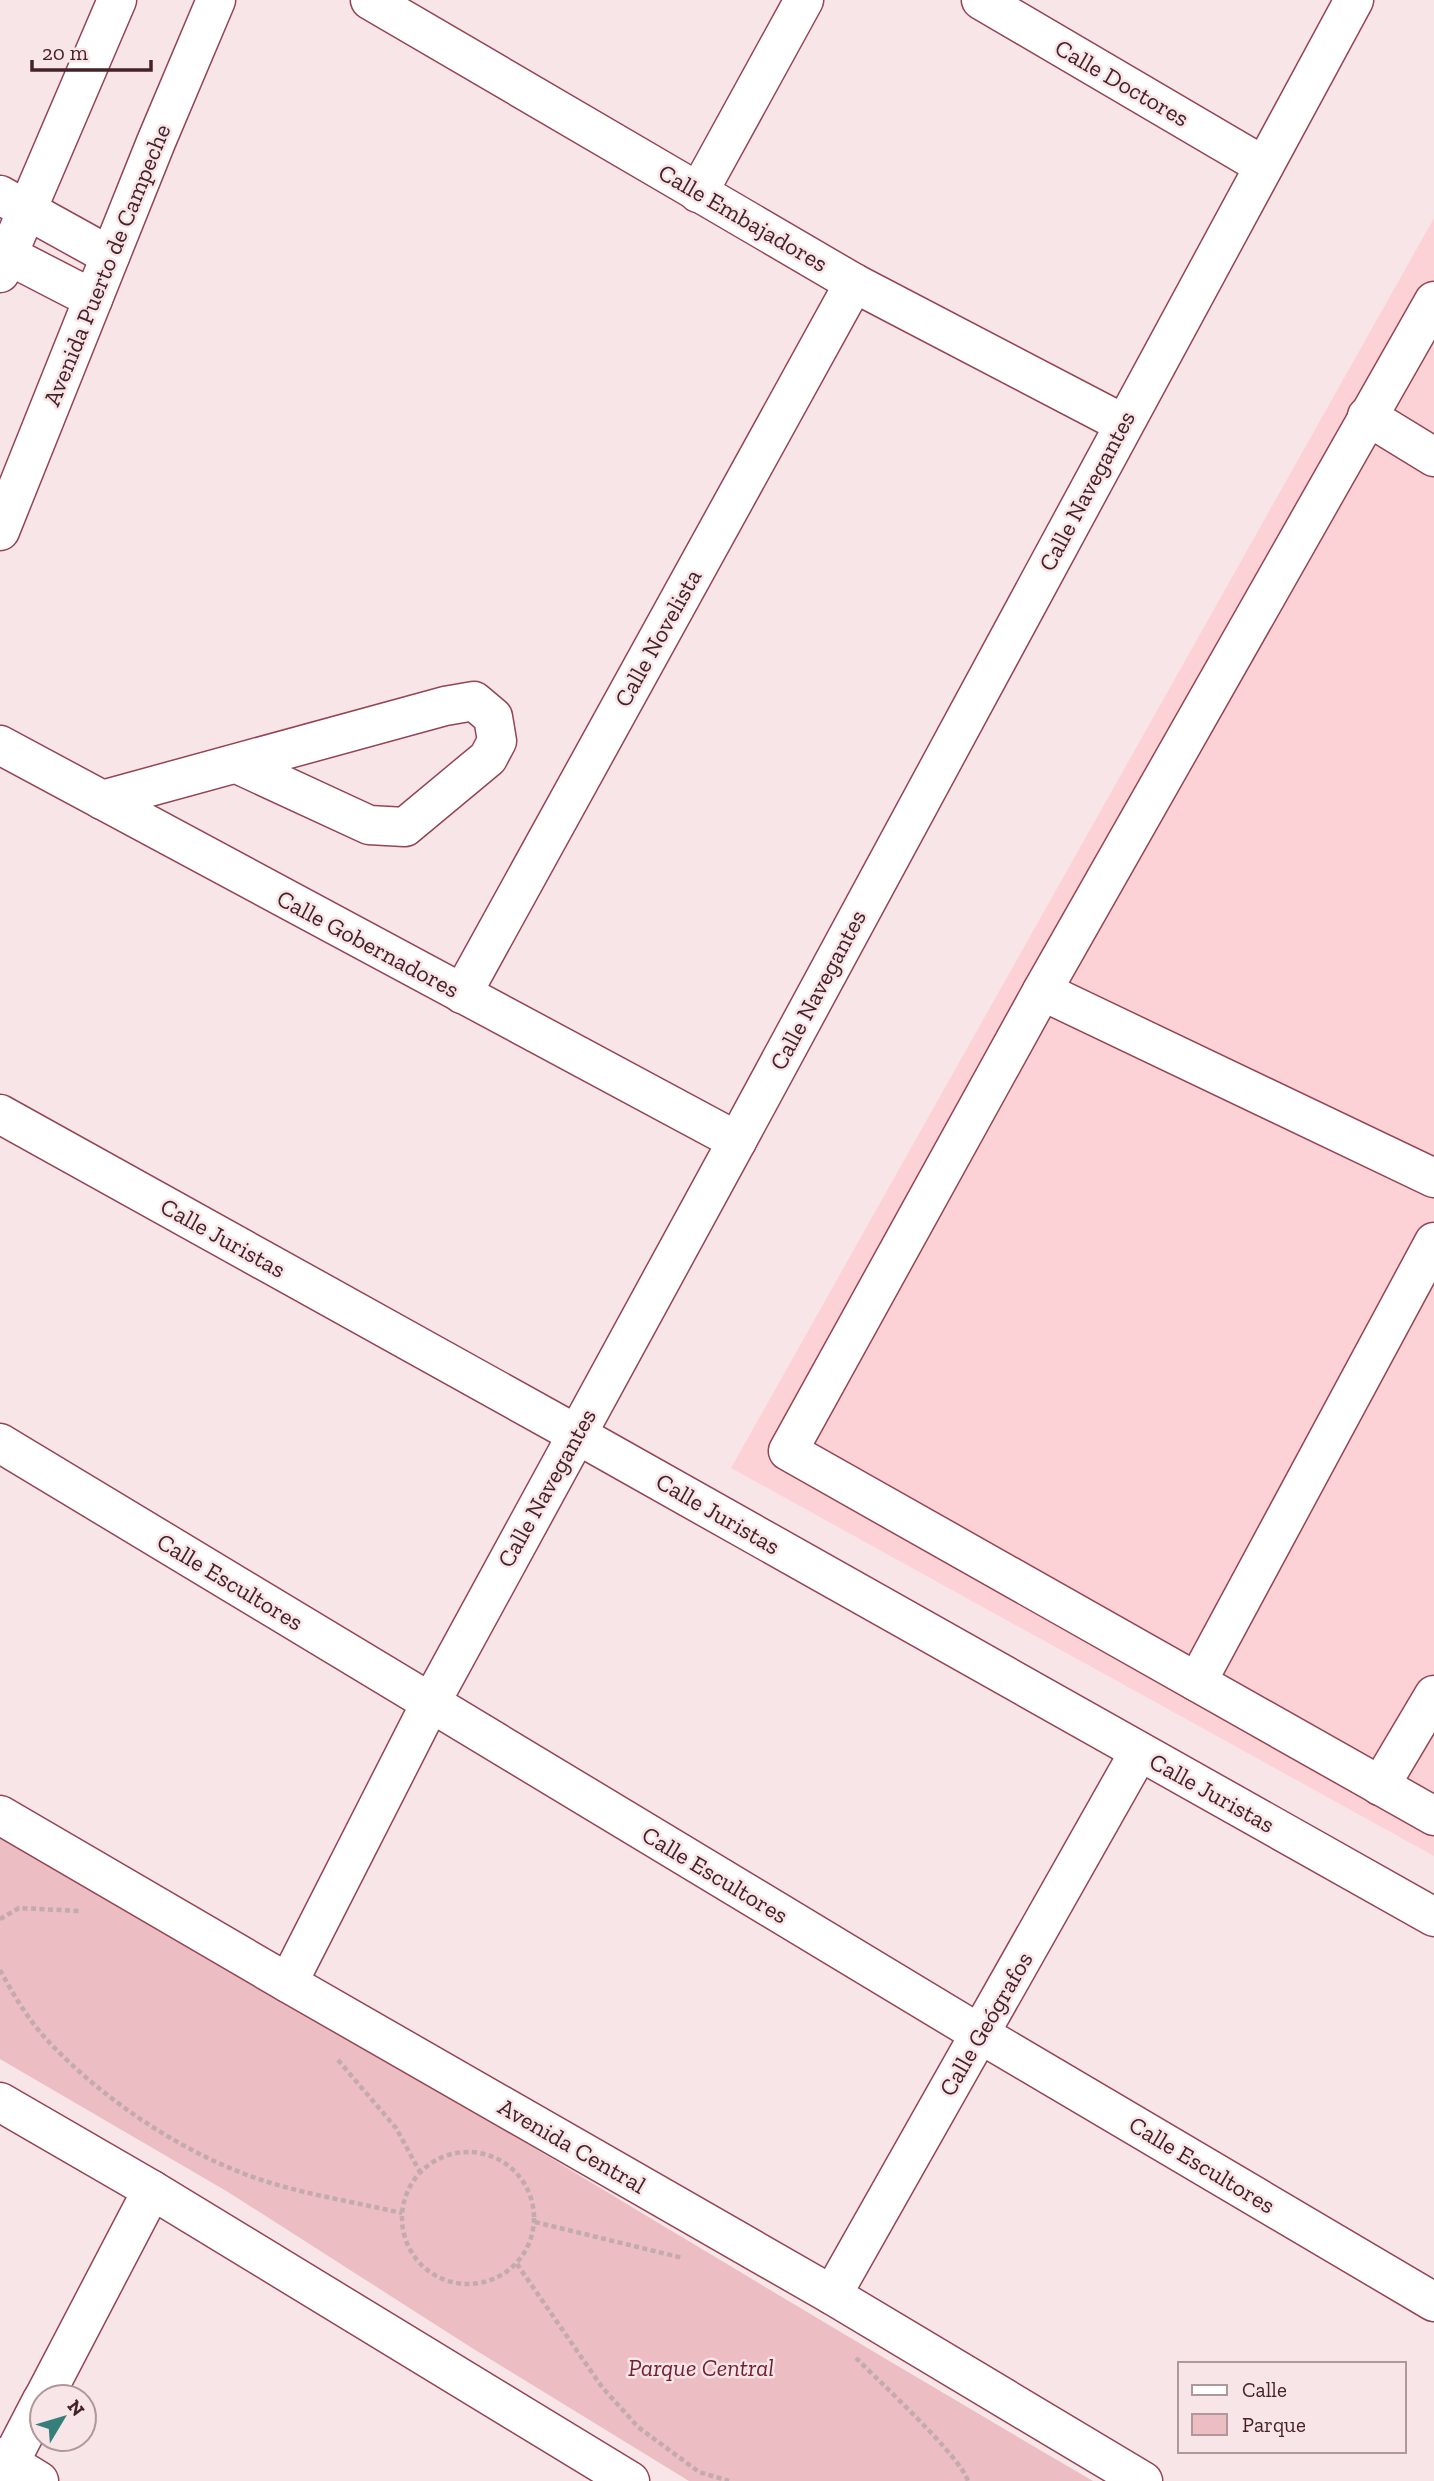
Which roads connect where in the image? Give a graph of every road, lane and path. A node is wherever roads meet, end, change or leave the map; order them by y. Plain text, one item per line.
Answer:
1 (117, 0) edge
2 (216, 0) edge
3 (370, 0) edge
4 (804, 0) edge
5 (981, 0) edge
6 (1354, 0) edge
7 (1264, 166) junction
8 (698, 193) junction
9 (14, 202) edge
10 (110, 256) junction
11 (2, 260) edge
12 (854, 283) junction
13 (93, 299) junction
14 (1434, 301) edge
15 (1367, 416) junction
16 (1124, 424) junction
17 (1434, 457) edge
18 (0, 531) edge
19 (0, 745) edge
20 (237, 764) junction
21 (102, 800) junction
22 (1042, 991) junction
23 (462, 994) junction
24 (0, 1114) edge
25 (737, 1141) junction
26 (1434, 1178) edge
27 (1434, 1242) edge
28 (576, 1434) junction
29 (0, 1443) edge
30 (1197, 1682) junction
31 (1434, 1695) edge
32 (430, 1704) junction
33 (1139, 1752) junction
34 (1380, 1786) junction
35 (0, 1815) edge
36 (1434, 1816) edge
37 (85, 1911) dead end
38 (1434, 1917) edge
39 (0, 1919) edge
40 (0, 1970) edge
41 (288, 1983) junction
42 (980, 2034) junction
43 (337, 2059) dead end
44 (0, 2102) edge
45 (420, 2172) junction
46 (152, 2190) junction
47 (402, 2213) junction
48 (535, 2222) junction
49 (686, 2259) dead end
50 (517, 2264) junction
51 (832, 2295) junction
52 (1434, 2302) edge
53 (848, 2349) dead end
54 (51, 2383) edge
55 (28, 2434) edge
56 (12, 2471) edge
57 (630, 2481) edge
58 (729, 2481) edge
59 (968, 2481) edge
60 (1143, 2481) edge

1 - 9 street
2 - 10 street, Avenida Puerto de Campeche
3 - 8 street, Calle Embajadores
4 - 8 street
5 - 7 street, Calle Doctores
6 - 7 street, Calle Navegantes
7 - 16 street, Calle Navegantes
8 - 12 street, Calle Embajadores
9 - 10 street
9 - 11 street
10 - 13 street, Avenida Puerto de Campeche
11 - 13 street
12 - 16 street, Calle Embajadores
12 - 23 street, Calle Novelista
13 - 18 street, Avenida Puerto de Campeche
14 - 15 street
15 - 17 street
15 - 22 street
16 - 25 street, Calle Navegantes
19 - 21 street, Calle Gobernadores
20 - 20 street
20 - 21 street
21 - 23 street, Calle Gobernadores
22 - 26 street
22 - 30 street
23 - 25 street, Calle Gobernadores
24 - 28 street, Calle Juristas
25 - 28 street, Calle Navegantes
27 - 30 street
28 - 32 street, Calle Navegantes
28 - 33 street, Calle Juristas
29 - 32 street, Calle Escultores
30 - 34 street
31 - 34 street
32 - 41 street, Calle Navegantes
32 - 42 street, Calle Escultores
33 - 38 street, Calle Juristas
33 - 42 street, Calle Geógrafos
34 - 36 street
35 - 41 street, Avenida Central
37 - 39 path
40 - 47 path
41 - 51 street, Avenida Central
42 - 51 street, Calle Geógrafos
42 - 52 street, Calle Escultores
43 - 45 path
44 - 46 street
45 - 47 path
45 - 48 path
46 - 54 street
46 - 57 street
47 - 50 path
48 - 49 path
48 - 50 path
50 - 58 path
51 - 60 street, Avenida Central
53 - 59 path
55 - 56 street

